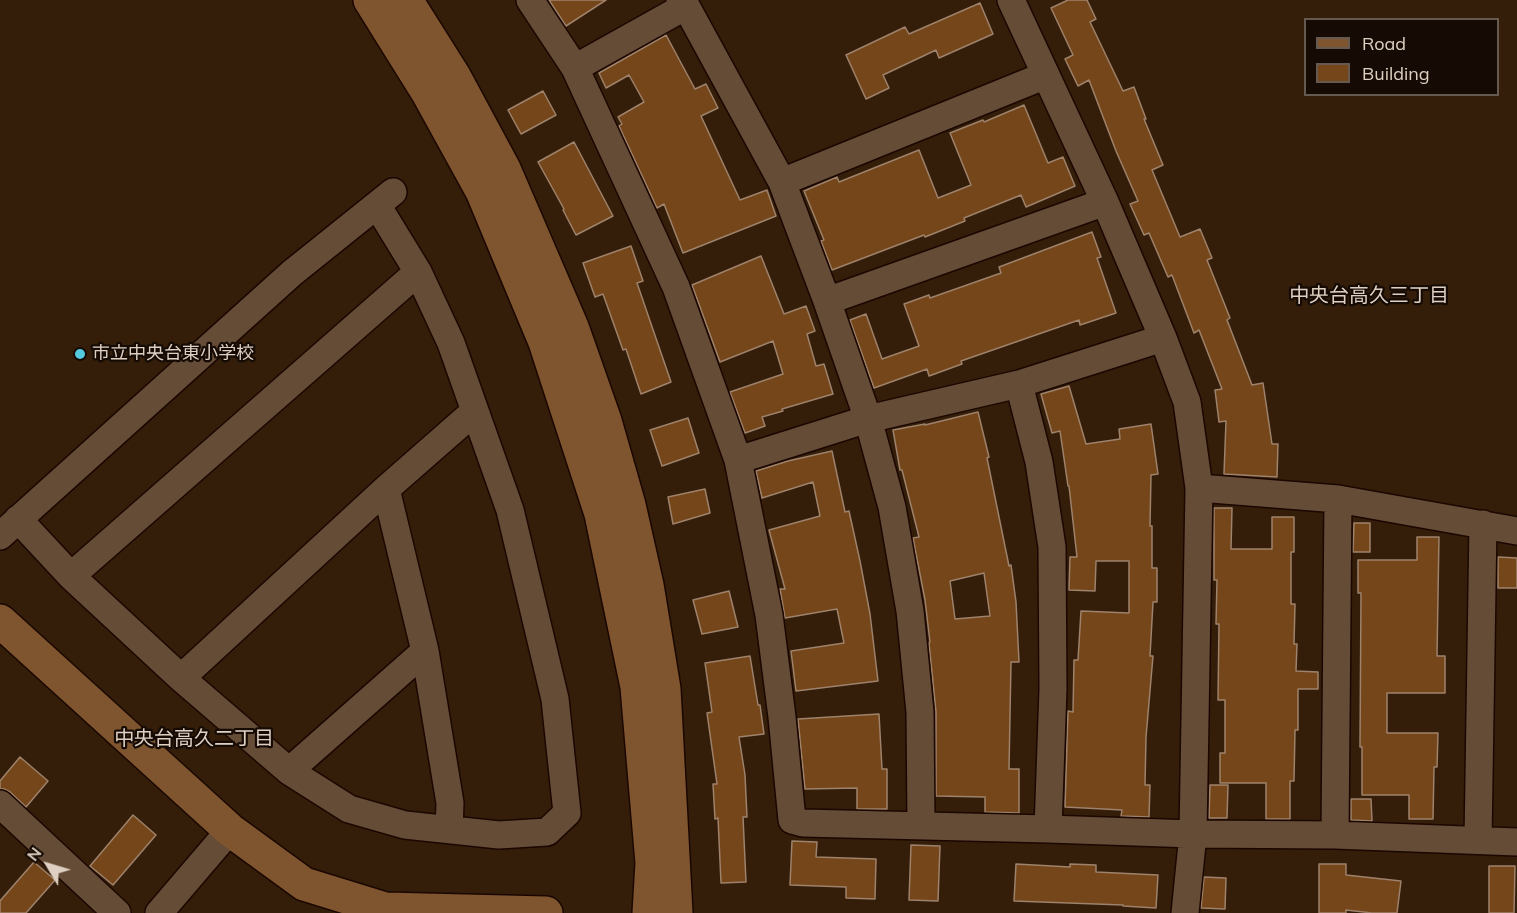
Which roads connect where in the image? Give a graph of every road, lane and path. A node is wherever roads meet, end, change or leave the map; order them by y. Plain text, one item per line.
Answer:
1 (370, 0) edge
2 (406, 0) edge
3 (530, 0) edge
4 (1011, 0) edge
5 (683, 3) edge
6 (575, 68) junction
7 (1046, 75) junction
8 (782, 182) junction
9 (1105, 202) junction
10 (418, 272) junction
11 (827, 301) junction
12 (1163, 338) junction
13 (1019, 384) junction
14 (475, 411) junction
15 (868, 419) junction
16 (738, 460) junction
17 (1200, 488) junction
18 (386, 489) junction
19 (1338, 499) junction
20 (1483, 524) junction
21 (9, 528) edge
22 (1517, 531) edge
23 (71, 576) junction
24 (0, 621) edge
25 (425, 651) junction
26 (180, 678) junction
27 (289, 771) junction
28 (0, 804) edge
29 (921, 825) junction
30 (448, 829) junction
31 (1048, 829) junction
32 (230, 830) junction
33 (1193, 834) junction
34 (1335, 835) junction
35 (1478, 840) junction
36 (1517, 842) edge
37 (117, 913) edge
38 (159, 913) edge
39 (540, 913) edge
40 (546, 913) edge
41 (649, 913) edge
42 (676, 913) edge
43 (1185, 913) edge

1 - 41 street
2 - 42 street
3 - 6 street
4 - 7 street
5 - 6 street
5 - 8 street
6 - 16 street
7 - 8 street
7 - 9 street
8 - 11 street
9 - 11 street
9 - 12 street
10 - 14 street
10 - 21 street
10 - 23 street
11 - 15 street
12 - 13 street
12 - 17 street
13 - 15 street
13 - 31 street
14 - 18 street
14 - 30 street
15 - 16 street
15 - 29 street
16 - 29 street
17 - 19 street
17 - 33 street
18 - 25 street
18 - 26 street
19 - 20 street
19 - 34 street
20 - 22 street
20 - 35 street
21 - 23 street
23 - 26 street
24 - 32 street
25 - 27 street
25 - 30 street
26 - 27 street
27 - 30 street
28 - 37 street
29 - 31 street
31 - 33 street
32 - 38 street
32 - 39 street
33 - 34 street
33 - 43 street
34 - 35 street
35 - 36 street
39 - 40 street

